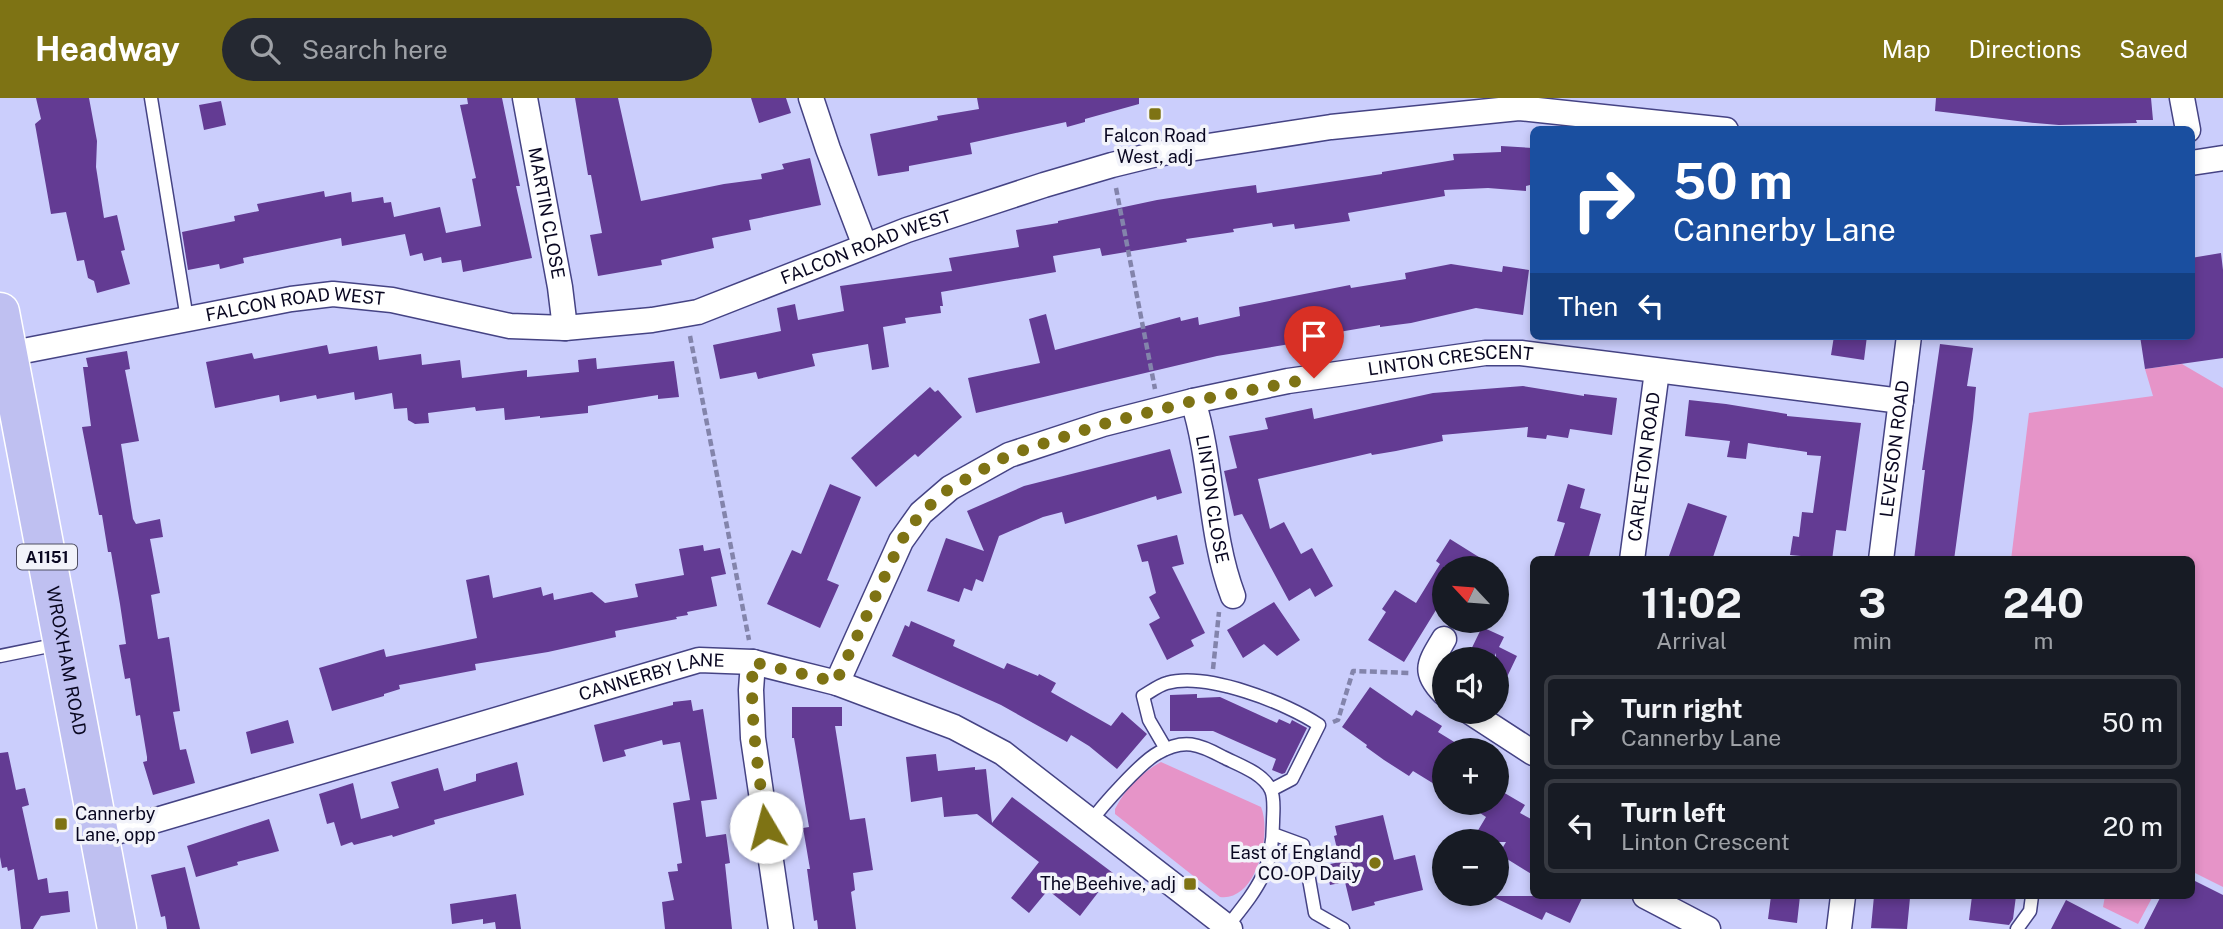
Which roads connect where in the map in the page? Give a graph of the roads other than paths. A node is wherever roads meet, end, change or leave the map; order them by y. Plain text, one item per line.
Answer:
1 (150, 98) edge
2 (525, 98) edge
3 (811, 98) edge
4 (2182, 98) edge
5 (1556, 104) edge
6 (1700, 126) edge
7 (2187, 126) edge
8 (2195, 158) edge
9 (2223, 158) edge
10 (865, 246) junction
11 (0, 312) edge
12 (187, 319) junction
13 (565, 328) junction
14 (1909, 340) edge
15 (8, 354) junction
16 (1657, 371) junction
17 (1193, 401) junction
18 (1901, 401) junction
19 (1633, 556) edge
20 (1882, 556) edge
21 (1233, 596) road end
22 (1444, 639) dead end
23 (63, 644) junction
24 (0, 656) edge
25 (753, 662) junction
26 (1429, 681) edge
27 (836, 682) junction
28 (1488, 724) edge
29 (1166, 749) junction
30 (1530, 751) edge
31 (1271, 790) junction
32 (1091, 821) junction
33 (1273, 834) junction
34 (99, 837) junction
35 (1651, 899) edge
36 (1843, 899) edge
37 (2032, 899) edge
38 (1228, 928) edge
39 (117, 929) edge
40 (780, 929) edge
41 (1343, 929) edge
42 (1708, 929) edge
43 (1839, 929) edge
44 (2017, 929) edge

1 - 12 lane
2 - 13 street, MARTIN CLOSE
3 - 10 street
4 - 7 street
5 - 6 street, FALCON ROAD WEST
5 - 10 street, FALCON ROAD WEST
8 - 9 street
10 - 13 street, FALCON ROAD WEST
11 - 15 main road, WROXHAM ROAD / A1151
12 - 13 street, FALCON ROAD WEST
12 - 15 street, FALCON ROAD WEST
14 - 18 street, LEVESON ROAD
15 - 23 main road, WROXHAM ROAD / A1151
16 - 17 street, LINTON CRESCENT
16 - 18 street, LINTON CRESCENT
16 - 19 street, CARLETON ROAD
17 - 21 street, LINTON CLOSE
17 - 27 street, LINTON CRESCENT
18 - 20 street, LEVESON ROAD
22 - 26 street
23 - 24 lane
23 - 34 main road, WROXHAM ROAD / A1151
25 - 27 street, CANNERBY LANE
25 - 34 street, CANNERBY LANE
25 - 40 street
27 - 32 street, CANNERBY LANE
28 - 30 street
29 - 31 lane
29 - 31 lane
29 - 32 lane
31 - 33 lane
32 - 38 street, CANNERBY LANE
33 - 38 lane
33 - 41 lane
34 - 39 main road, WROXHAM ROAD / A1151
35 - 42 street
36 - 43 street
37 - 44 lane

